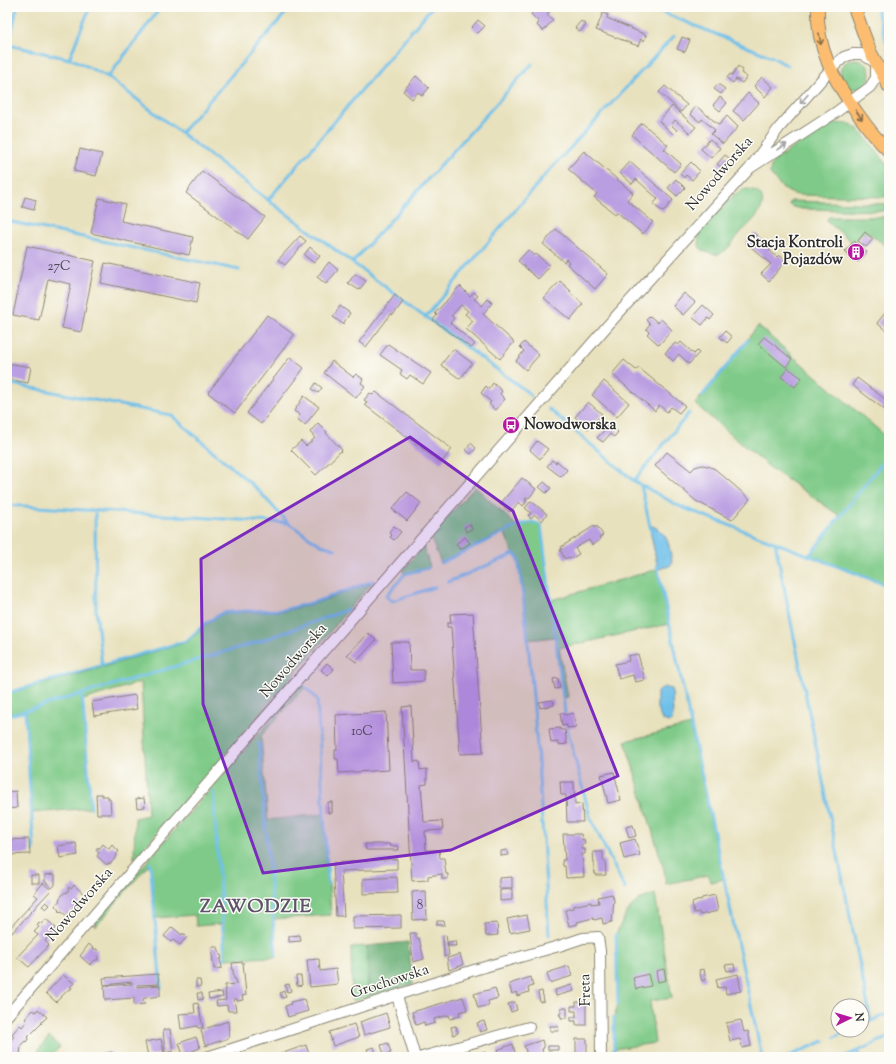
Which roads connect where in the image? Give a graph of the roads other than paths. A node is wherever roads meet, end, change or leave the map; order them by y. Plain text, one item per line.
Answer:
1 (818, 7) edge
2 (854, 7) edge
3 (876, 64) junction
4 (830, 70) junction
5 (889, 87) edge
6 (849, 102) junction
7 (889, 152) edge
8 (750, 168) junction
9 (583, 938) joint
10 (397, 996) junction
11 (7, 1016) edge
12 (529, 1027) dead end
13 (207, 1057) edge
14 (414, 1057) edge
15 (422, 1057) edge
16 (601, 1057) edge

1 -> 4 main road
2 - 3 main road
3 - 4 street
3 - 5 main road
3 - 6 street
4 - 6 main road
4 -> 8 street, Nowodworska
6 -> 7 main road
8 -> 6 street
8 - 11 street, Nowodworska
9 - 10 street, Grochowska
9 - 16 street, Freta
10 - 13 street, Grochowska
10 - 14 street
12 - 15 street

